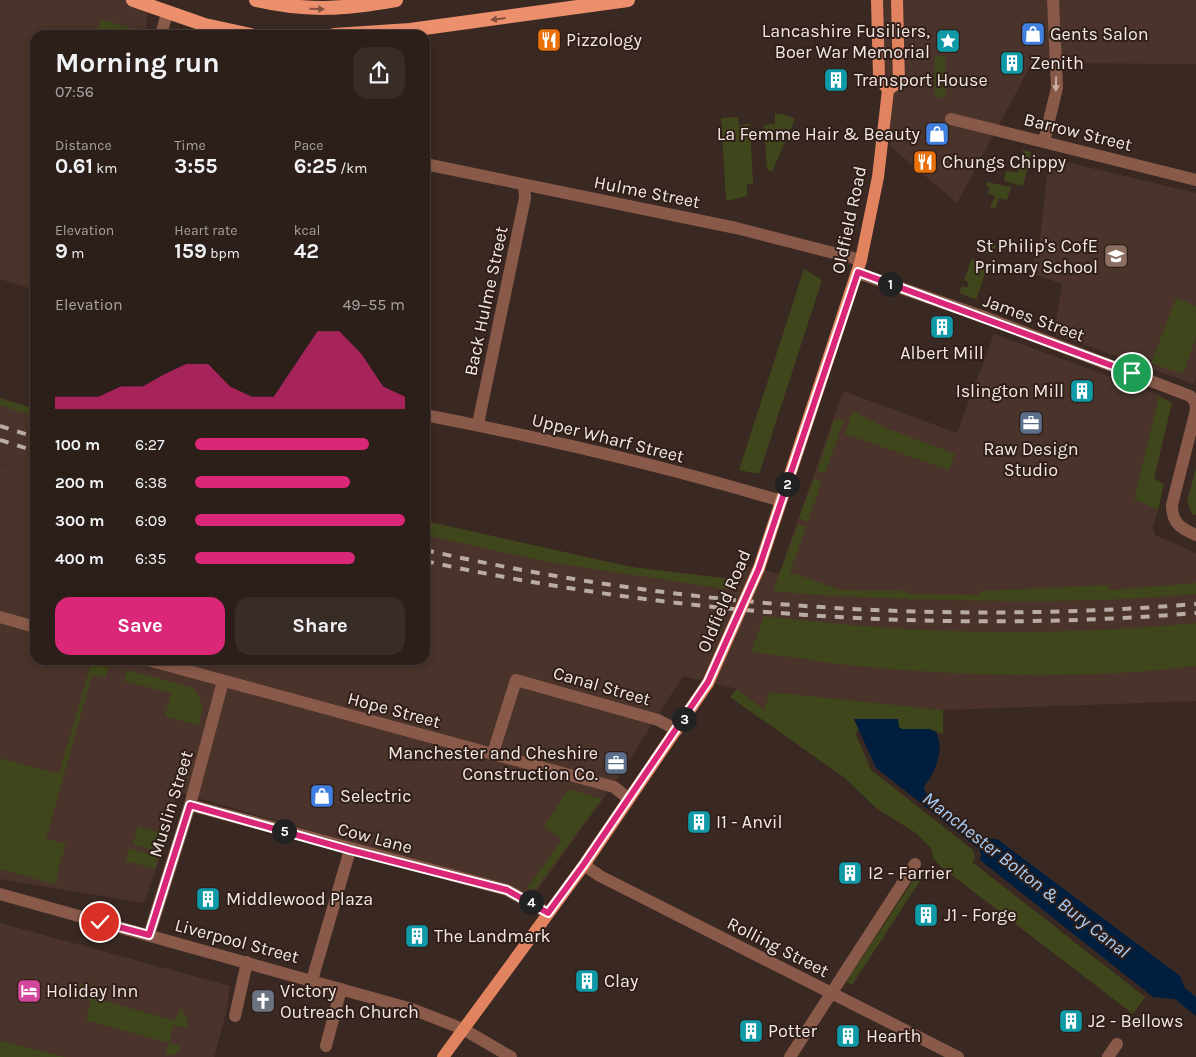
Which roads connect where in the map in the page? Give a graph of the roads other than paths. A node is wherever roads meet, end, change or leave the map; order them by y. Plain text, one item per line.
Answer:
1 (133, 0) edge
2 (256, 0) edge
3 (396, 0) edge
4 (628, 0) edge
5 (877, 0) edge
6 (897, 0) edge
7 (1053, 0) edge
8 (167, 13) junction
9 (162, 30) edge
10 (224, 30) edge
11 (424, 30) edge
12 (888, 90) junction
13 (951, 119) dead end
14 (1044, 141) junction
15 (430, 165) edge
16 (1196, 180) edge
17 (524, 185) junction
18 (862, 260) junction
19 (858, 272) junction
20 (1195, 401) edge
21 (430, 415) edge
22 (478, 424) junction
23 (781, 502) junction
24 (1196, 535) edge
25 (0, 617) edge
26 (30, 626) edge
27 (166, 665) edge
28 (223, 681) junction
29 (677, 730) junction
30 (493, 753) junction
31 (629, 799) junction
32 (190, 805) junction
33 (350, 850) junction
34 (584, 864) junction
35 (916, 864) dead end
36 (0, 894) edge
37 (548, 913) junction
38 (149, 935) junction
39 (247, 962) junction
40 (312, 980) junction
41 (341, 989) junction
42 (832, 994) junction
43 (235, 1016) dead end
44 (463, 1029) junction
45 (1117, 1044) dead end
46 (326, 1046) dead end
47 (442, 1057) edge
48 (511, 1057) edge
49 (790, 1057) edge
50 (958, 1057) edge
51 (1108, 1057) edge

1 - 8 highway
2 -> 3 highway
4 -> 11 highway
5 - 12 main road, Oldfield Road
6 - 12 main road, Oldfield Road
7 -> 14 street
8 - 9 street
8 - 10 highway
12 - 18 main road, Oldfield Road
13 - 14 street, Barrow Street
14 - 16 street, Barrow Street
15 - 17 street, Hulme Street
17 - 18 street, Hulme Street
17 - 22 street, Back Hulme Street
18 - 19 main road, Oldfield Road
19 - 20 street, James Street
19 - 23 main road, Oldfield Road
20 - 24 street, James Street
21 - 22 street, Upper Wharf Street
22 - 23 street, Upper Wharf Street
23 - 29 main road, Oldfield Road, bridge
25 - 26 street
27 - 28 street, Hope Street
28 - 30 street, Hope Street
28 - 32 street, Muslin Street
29 - 30 street, Canal Street
29 - 31 main road, Oldfield Road
30 - 31 street, Hope Street
31 - 34 main road, Oldfield Road
32 - 33 street, Cow Lane
32 - 38 street, Muslin Street
33 - 37 street, Cow Lane
33 - 40 street
34 - 37 main road, Oldfield Road
34 - 42 street, Rolling Street
35 - 42 street
36 - 38 street, Liverpool Street
37 - 44 main road, Oldfield Road
38 - 39 street, Liverpool Street
39 - 40 street, Liverpool Street
39 - 43 street
40 - 41 street, Liverpool Street
41 - 44 street, Liverpool Street
41 - 46 street
42 - 49 street
42 - 50 street, Rolling Street
44 - 47 main road, Oldfield Road
44 - 48 street, Liverpool Street
45 - 51 street

